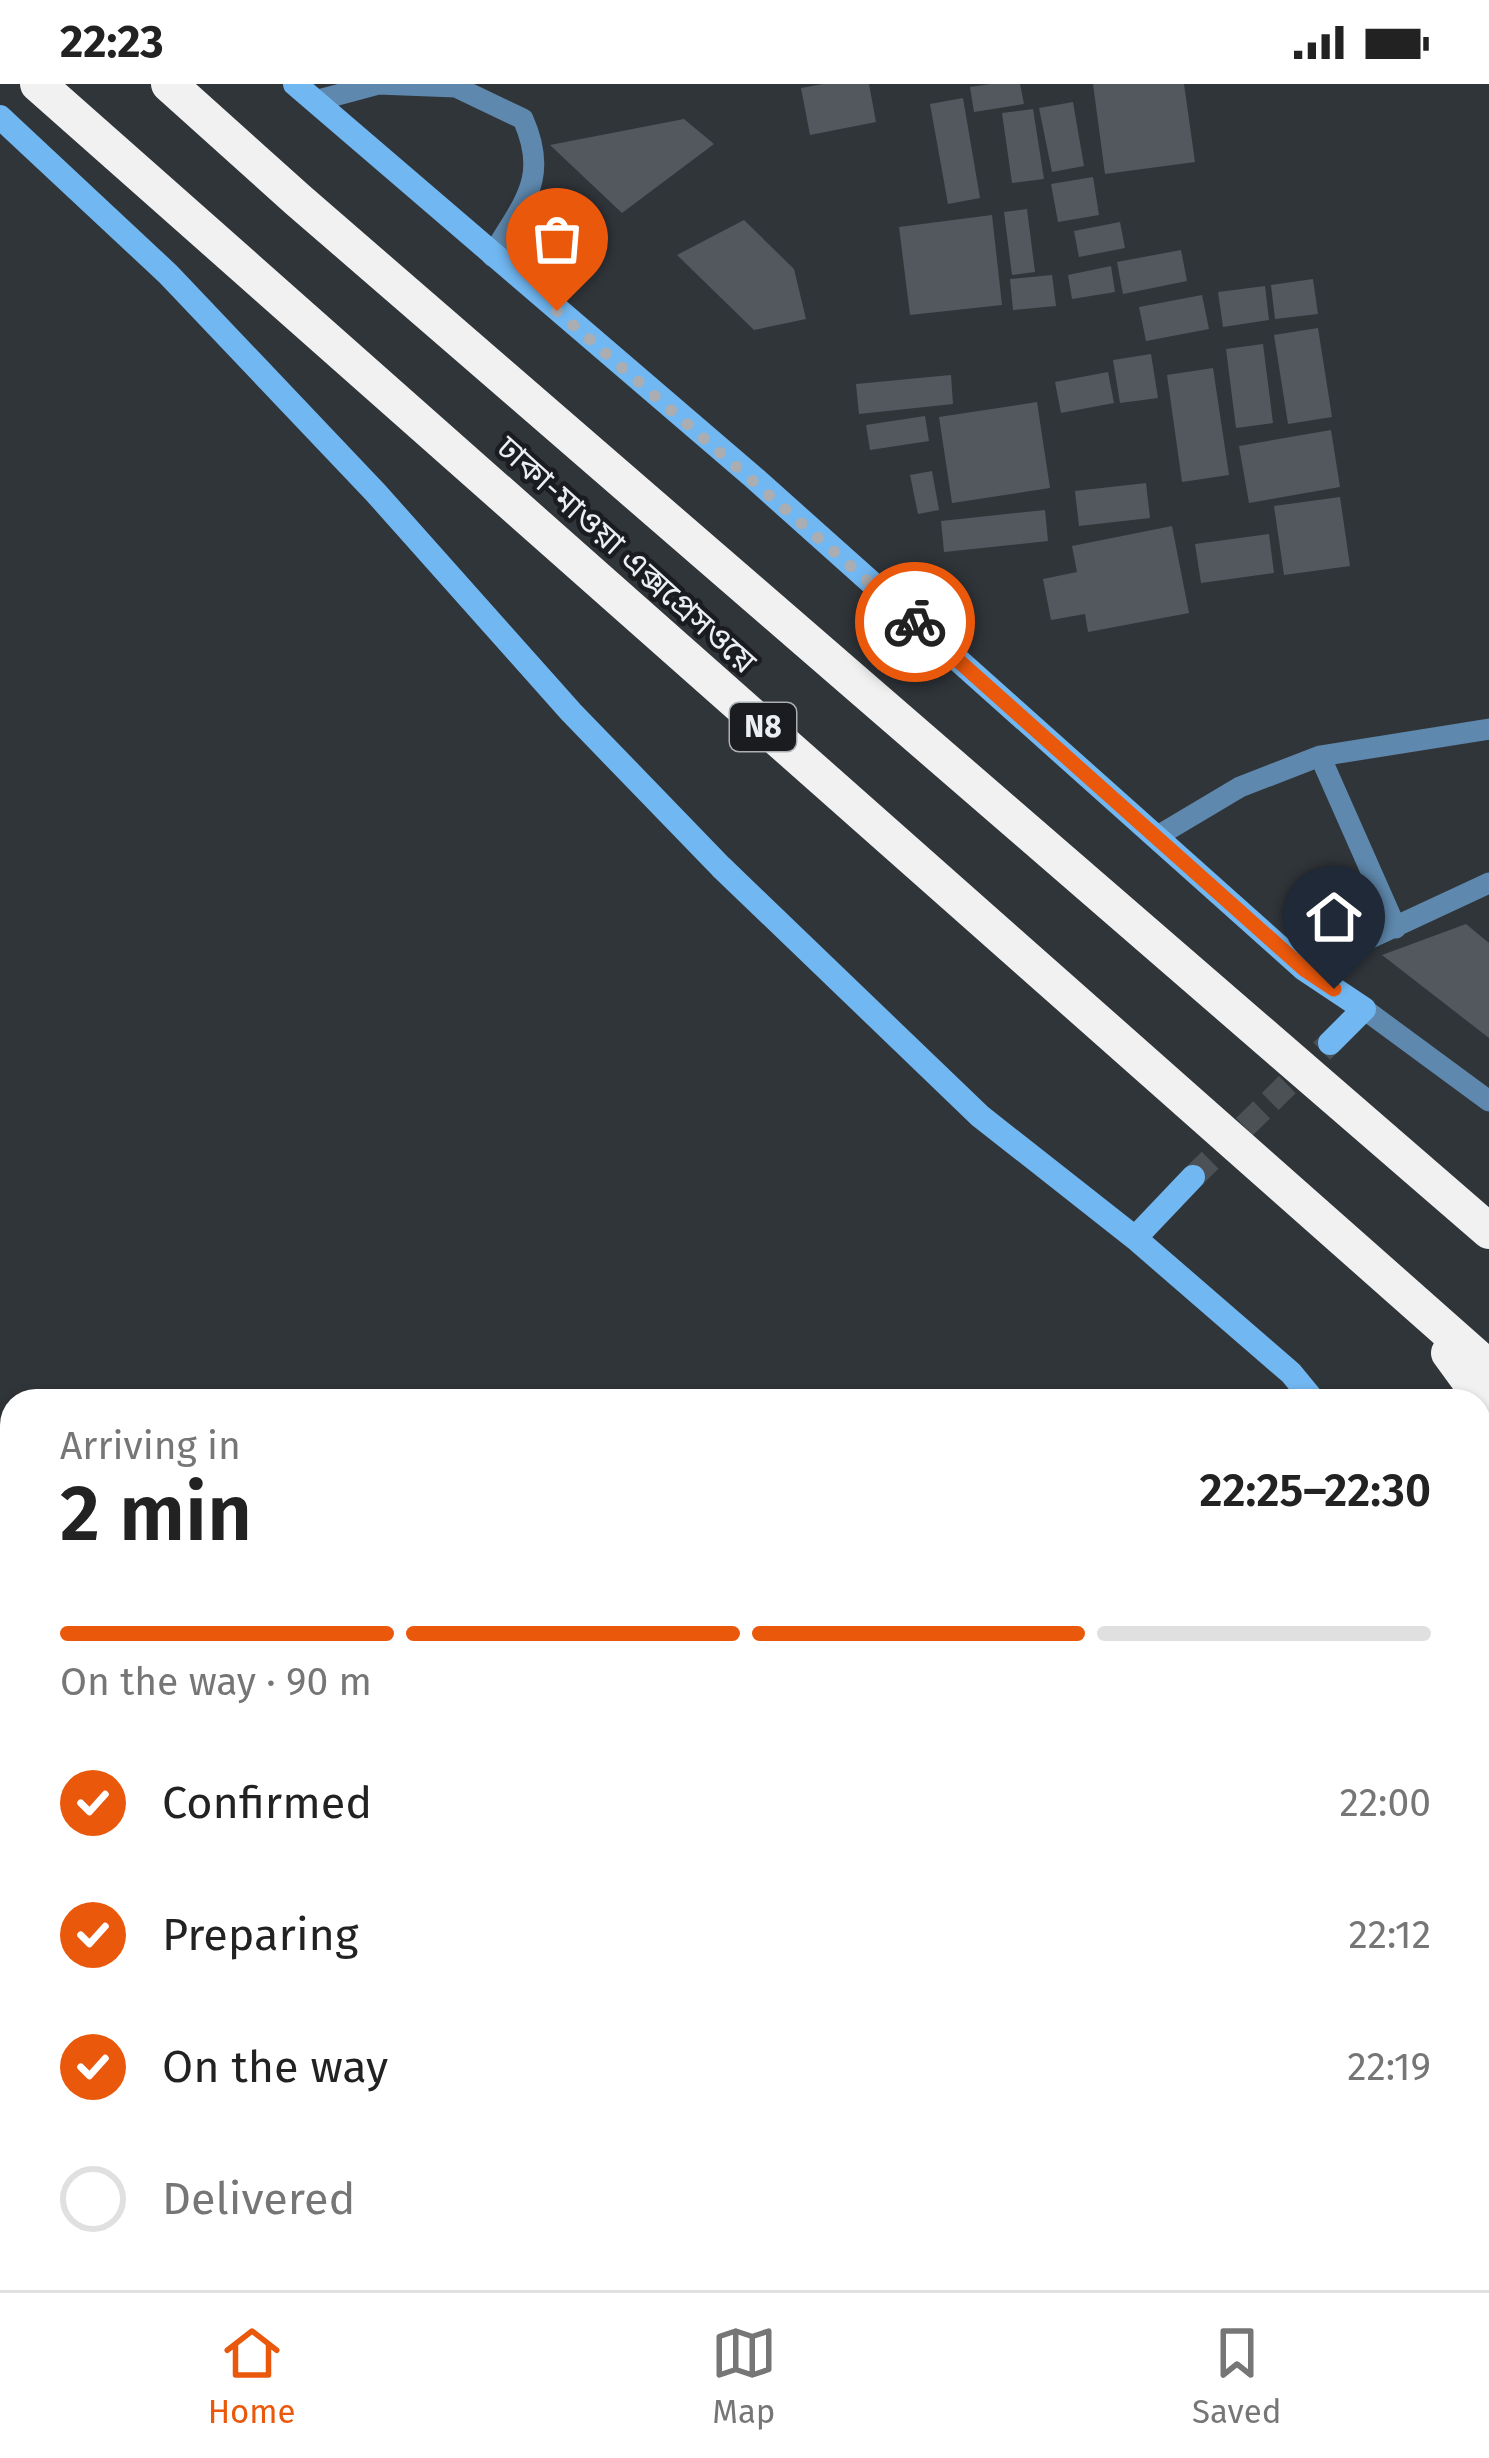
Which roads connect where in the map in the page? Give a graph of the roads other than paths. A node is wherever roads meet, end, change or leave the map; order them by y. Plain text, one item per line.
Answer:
1 (38, 84) edge
2 (169, 84) edge
3 (295, 84) edge
4 (315, 101) junction
5 (0, 117) edge
6 (492, 256) junction
7 (1489, 729) edge
8 (1320, 756) junction
9 (1156, 838) junction
10 (1489, 883) edge
11 (1396, 928) junction
12 (1304, 969) junction
13 (1364, 1009) junction
14 (1330, 1043) tunnel mouth
15 (1489, 1101) edge
16 (1193, 1177) tunnel mouth
17 (1489, 1231) edge
18 (1135, 1238) junction
19 (1412, 1301) junction
20 (1489, 1368) edge
21 (1304, 1389) edge
22 (1475, 1389) edge

1 - 19 highway, ঢাকা-মাওয়া এক্সপ্রেসওয়ে / N8
2 - 17 highway, ঢাকা-মাওয়া এক্সপ্রেসওয়ে
3 - 4 main road
4 - 6 main road
4 - 6 lane
5 - 18 main road
6 - 9 main road
7 - 8 lane
8 - 9 lane
8 - 11 lane
9 - 12 main road
10 - 11 lane
11 - 12 lane
12 - 13 main road
13 - 14 main road
13 - 15 lane
16 - 18 main road
18 - 21 main road
19 - 20 highway, ঢাকা-মাওয়া এক্সপ্রেসওয়ে / N8
19 - 22 highway

